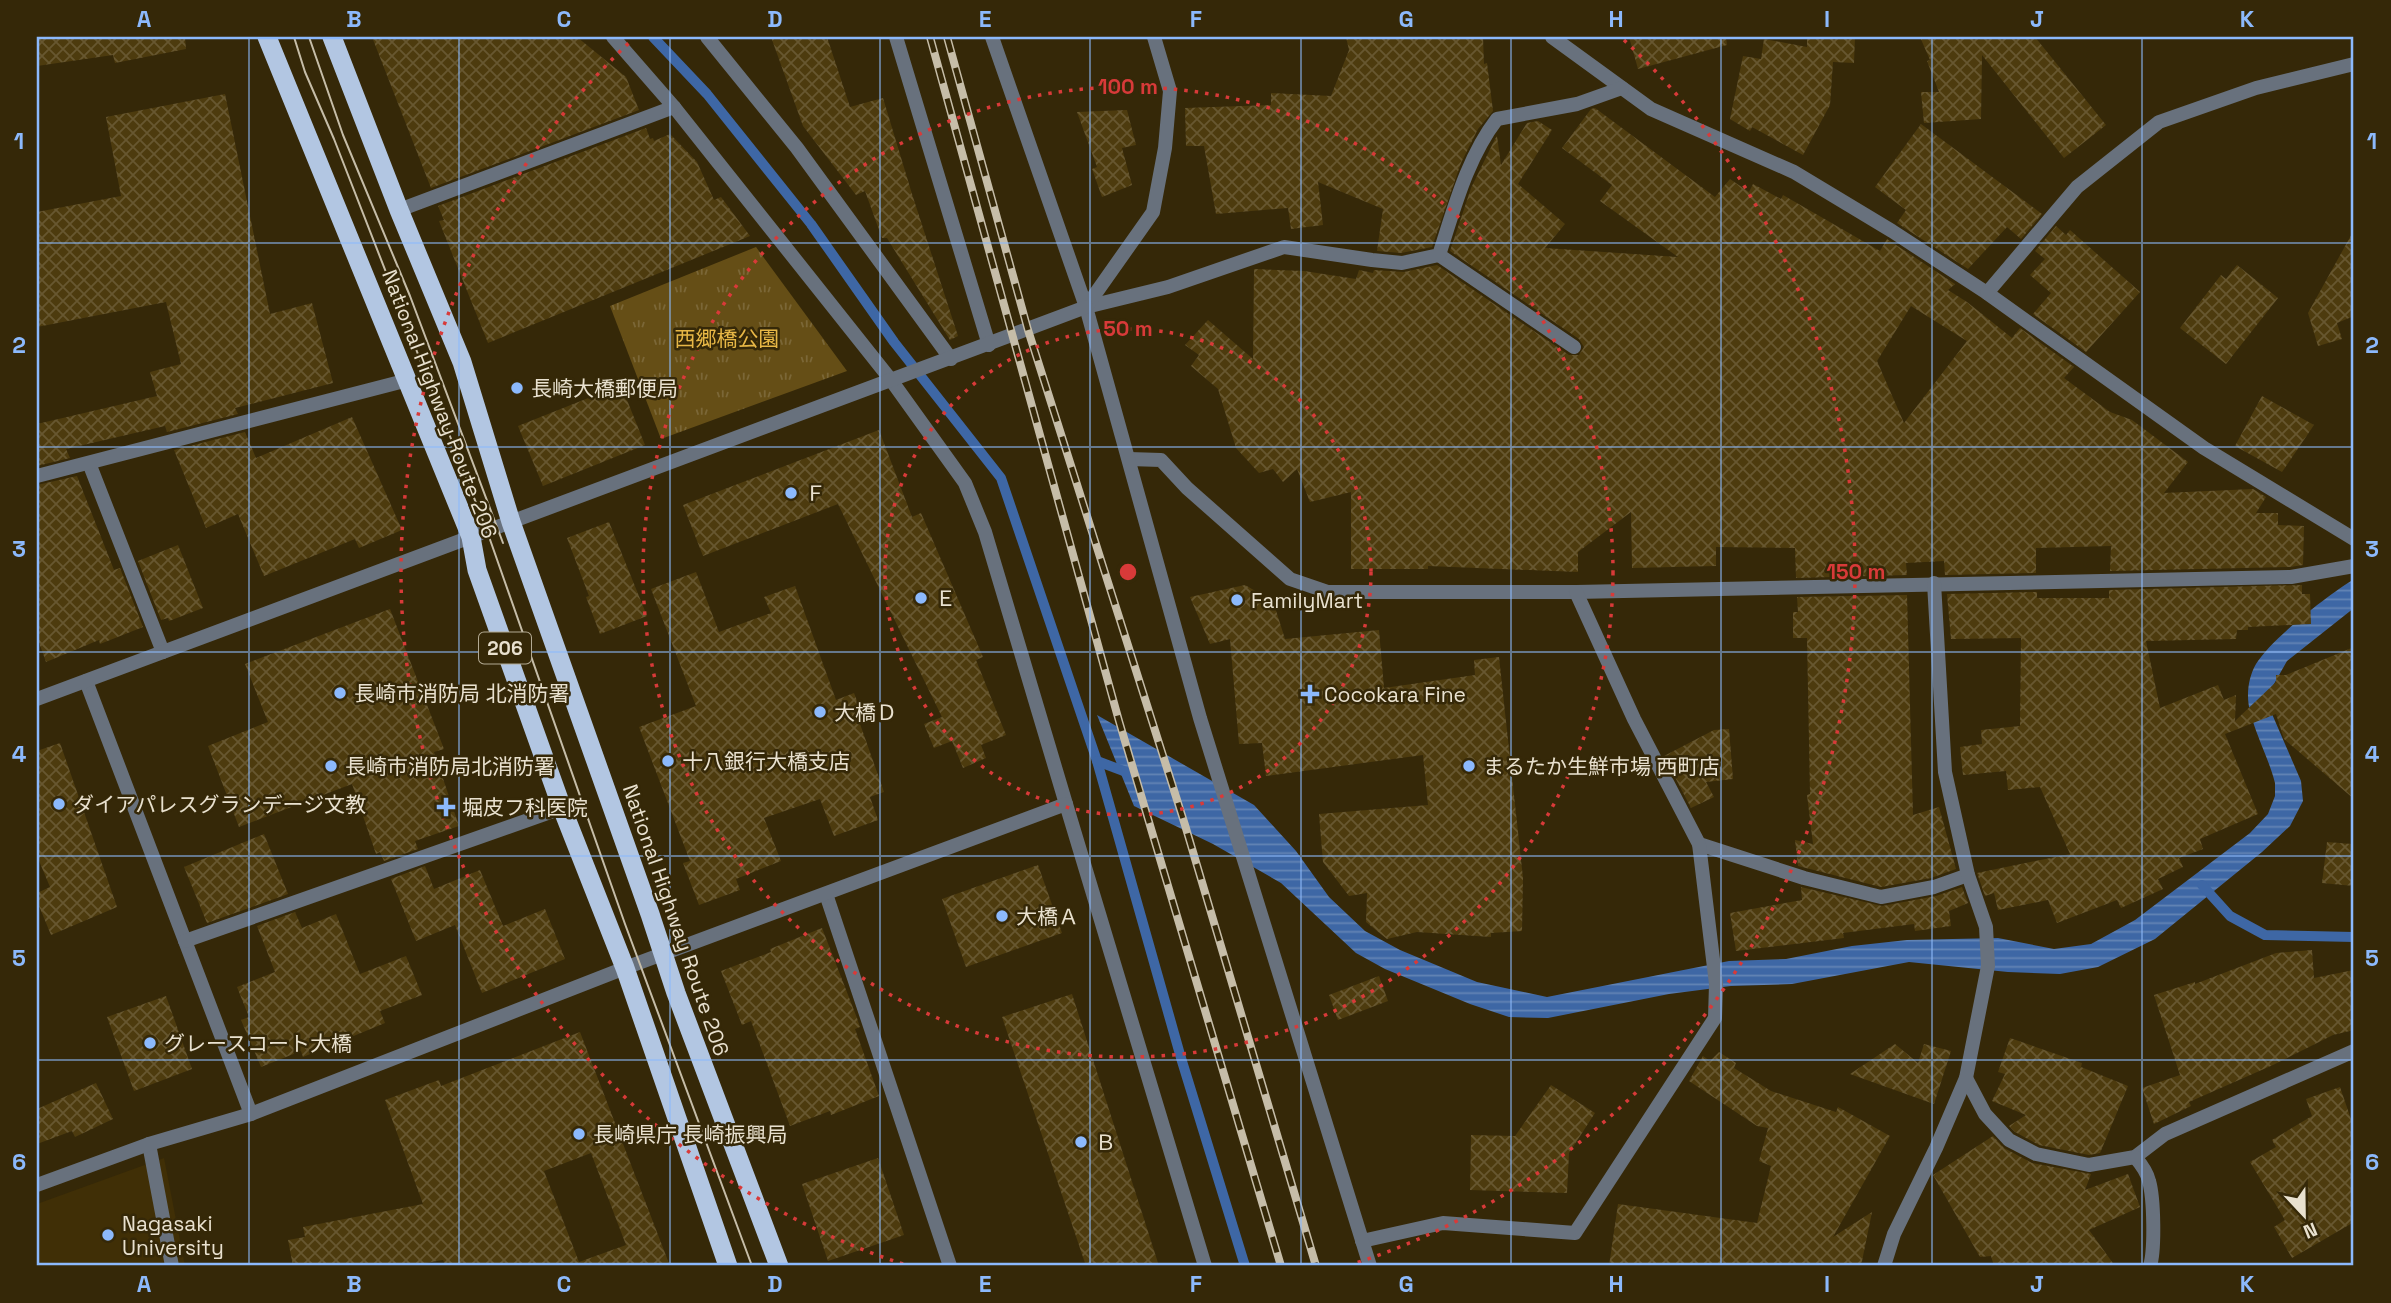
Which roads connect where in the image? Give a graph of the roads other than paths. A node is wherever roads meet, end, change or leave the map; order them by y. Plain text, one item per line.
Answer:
1 (267, 37) edge
2 (332, 37) edge
3 (613, 37) edge
4 (707, 37) edge
5 (896, 37) edge
6 (992, 37) edge
7 (1154, 37) edge
8 (1552, 37) edge
9 (2354, 64) edge
10 (1622, 88) junction
11 (674, 107) junction
12 (399, 210) junction
13 (1438, 255) junction
14 (1987, 293) junction
15 (1086, 307) junction
16 (989, 345) junction
17 (1574, 347) dead end
18 (944, 361) junction
19 (893, 379) junction
20 (408, 380) junction
21 (1129, 459) junction
22 (89, 463) junction
23 (37, 477) edge
24 (512, 522) junction
25 (471, 537) junction
26 (2354, 539) edge
27 (2354, 566) edge
28 (1934, 583) junction
29 (1576, 592) junction
30 (163, 652) junction
31 (86, 681) junction
32 (37, 699) edge
33 (1066, 804) junction
34 (562, 808) junction
35 (1699, 844) junction
36 (1968, 875) junction
37 (826, 894) junction
38 (185, 942) junction
39 (664, 954) junction
40 (625, 968) junction
41 (2354, 1051) edge
42 (1966, 1078) junction
43 (251, 1114) junction
44 (149, 1144) junction
45 (2135, 1157) junction
46 (37, 1185) edge
47 (1362, 1241) junction
48 (172, 1266) edge
49 (728, 1266) edge
50 (779, 1266) edge
51 (950, 1266) edge
52 (1205, 1266) edge
53 (1370, 1266) edge
54 (1884, 1266) edge
55 (2150, 1266) edge

1 - 20 highway, National Highway Route 206 / 206
2 - 12 highway, National Highway Route 206 / 206
3 - 11 street
4 - 18 street
5 - 16 street
6 - 15 street
7 - 15 street
8 - 10 street
9 - 14 street
10 - 13 street
10 - 14 street
11 - 12 street
11 - 19 street
12 - 24 highway, National Highway Route 206 / 206
13 - 15 street
13 - 17 street
14 - 26 street
15 - 16 street
15 - 21 street
16 - 18 street
18 - 19 street
19 - 24 street
19 - 33 street
20 - 22 street
20 - 25 highway, National Highway Route 206 / 206
21 - 29 street
21 - 47 street
22 - 23 street
22 - 30 street
24 - 25 street
24 - 39 highway, National Highway Route 206 / 206
25 - 30 street
25 - 34 highway, National Highway Route 206 / 206
27 - 28 street
28 - 29 street
28 - 36 street
29 - 35 street
30 - 31 street
31 - 32 street
31 - 38 street
33 - 37 street
33 - 52 street
34 - 38 street
34 - 40 highway, National Highway Route 206 / 206
35 - 36 street
35 - 47 street
36 - 42 street
37 - 39 street
37 - 51 street
38 - 43 street
39 - 40 street
39 - 50 highway, National Highway Route 206 / 206
40 - 43 street
40 - 49 highway, National Highway Route 206 / 206
41 - 45 street
42 - 45 street
42 - 54 street
43 - 44 street
44 - 46 street
44 - 48 street
45 - 55 street
47 - 53 street

